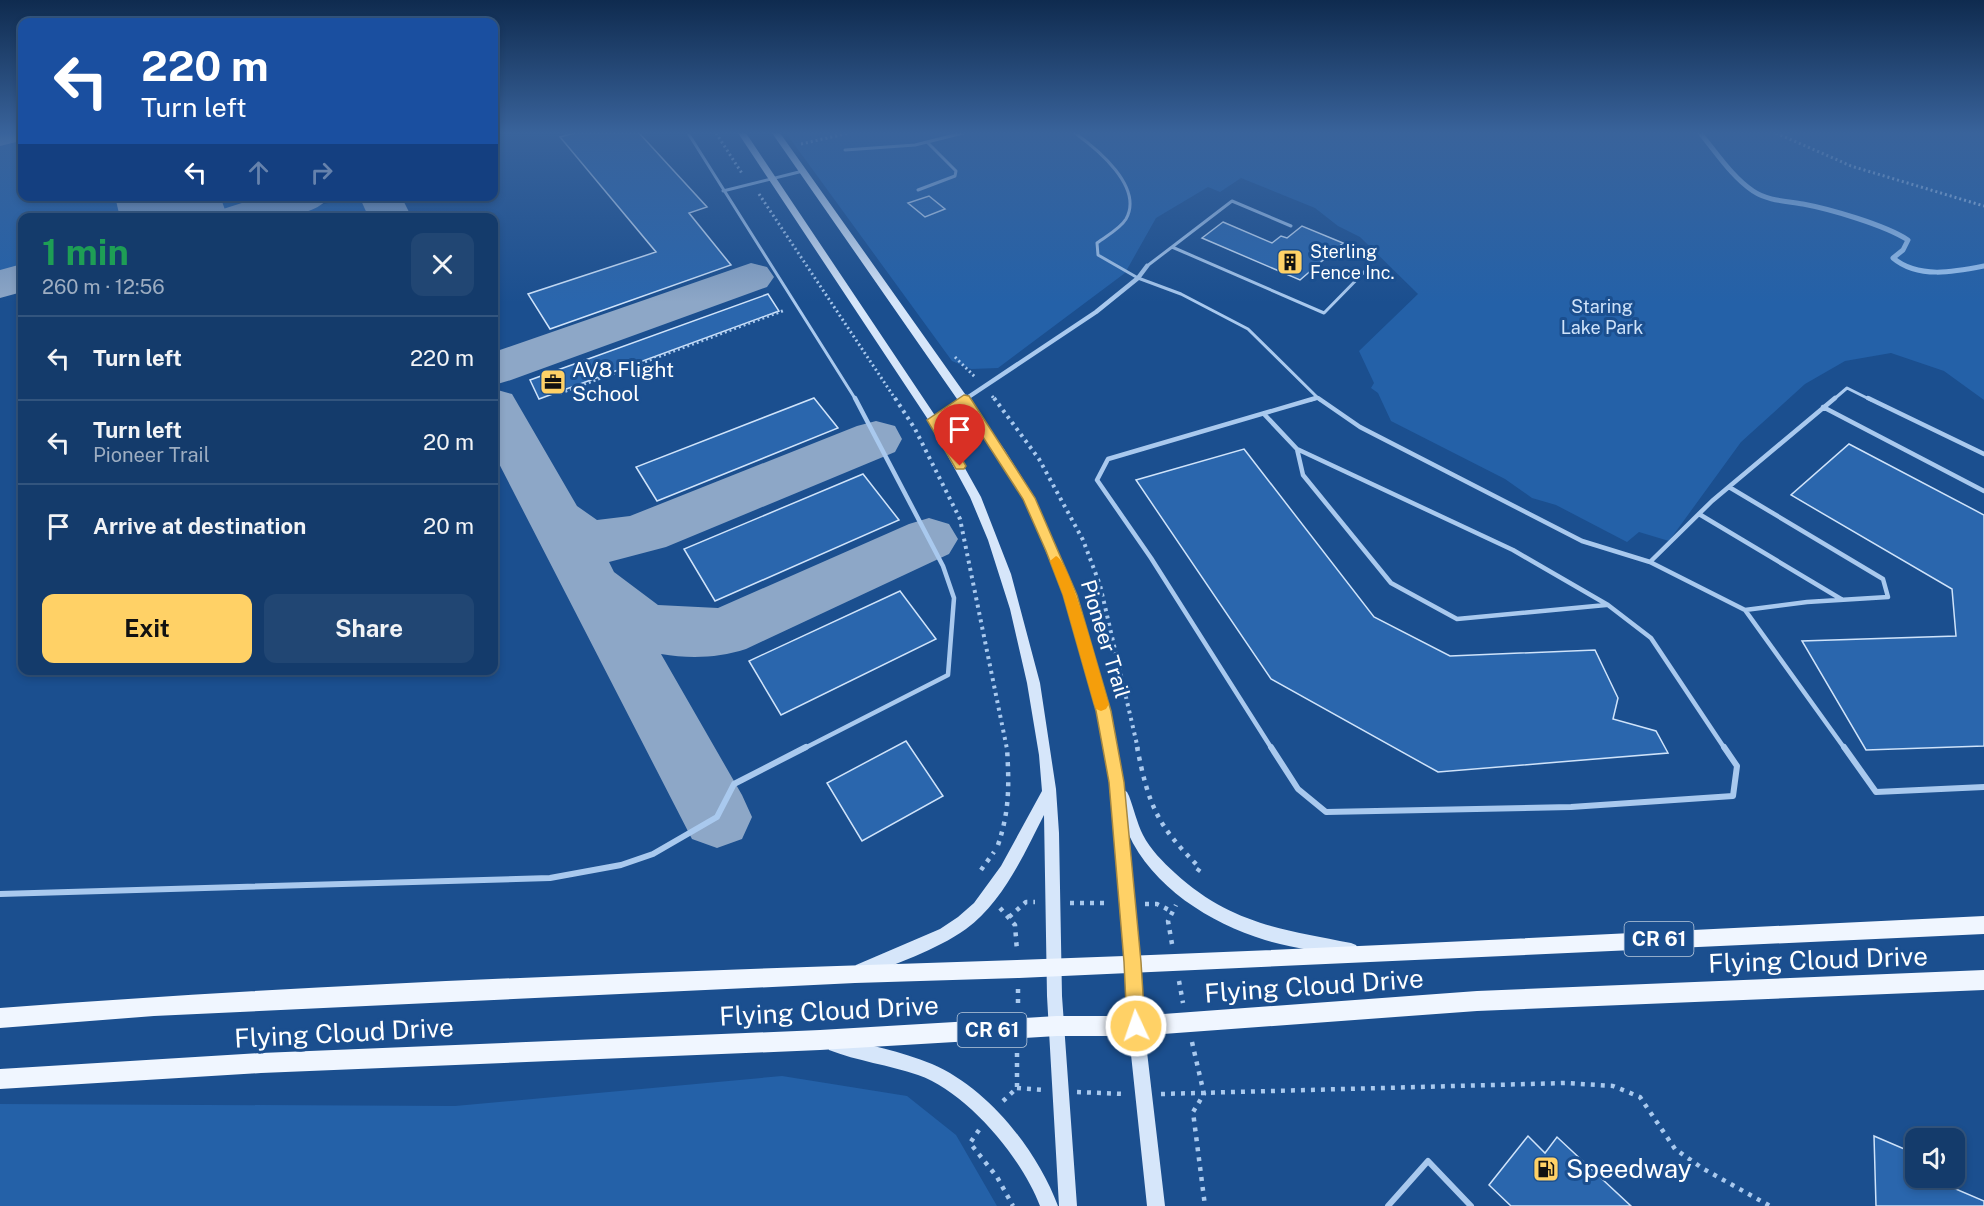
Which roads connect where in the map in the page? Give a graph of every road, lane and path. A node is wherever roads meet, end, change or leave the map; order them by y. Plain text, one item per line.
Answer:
1 (726, 189) edge
2 (780, 189) edge
3 (816, 189) edge
4 (1126, 189) edge
5 (1920, 189) edge
6 (723, 190) joint
7 (1984, 206) edge
8 (1291, 226) dead end
9 (1172, 247) junction
10 (1147, 266) joint
11 (1368, 268) dead end
12 (1138, 278) junction
13 (797, 306) junction
14 (557, 392) dead end
15 (1317, 398) junction
16 (964, 399) junction
17 (1823, 407) junction
18 (1264, 414) junction
19 (933, 420) junction
20 (1297, 449) junction
21 (1984, 454) edge
22 (1729, 487) junction
23 (1984, 491) edge
24 (1699, 514) junction
25 (1650, 562) junction
26 (1842, 600) junction
27 (1608, 605) junction
28 (1745, 610) junction
29 (1116, 782) junction
30 (1984, 787) edge
31 (1050, 791) junction
32 (0, 894) edge
33 (1052, 903) junction
34 (1126, 903) junction
35 (1173, 912) dead end
36 (1009, 917) dead end
37 (1984, 925) edge
38 (1361, 952) junction
39 (1133, 962) junction
40 (1053, 967) junction
41 (855, 973) junction
42 (1984, 980) edge
43 (0, 1018) edge
44 (1057, 1026) junction
45 (1136, 1026) junction
46 (820, 1040) junction
47 (0, 1079) edge
48 (1017, 1088) dead end
49 (1061, 1092) junction
50 (1144, 1094) junction
51 (1049, 1206) edge
52 (1068, 1206) edge
53 (1156, 1206) edge
54 (1388, 1206) edge
55 (1471, 1206) edge
56 (1770, 1206) edge

1 - 6 lane
2 - 19 main road
3 - 16 main road, Pioneer Trail
4 - 12 lane
5 - 7 path
6 - 13 lane
8 - 9 lane
9 - 10 lane
9 - 11 lane
10 - 12 street
12 - 15 lane
12 - 16 street
13 - 14 path
13 - 32 lane
15 - 18 lane
15 - 25 lane
16 - 19 street
16 - 29 main road, Pioneer Trail
17 - 21 lane
17 - 22 lane
17 - 23 lane
18 - 20 lane
18 - 27 lane
19 - 31 main road
20 - 27 lane
20 - 27 lane
22 - 24 lane
22 - 26 lane
24 - 25 lane
24 - 26 lane
25 - 28 lane
26 - 28 lane
28 - 30 lane
29 - 34 main road, Pioneer Trail
29 - 38 main road
31 - 33 main road
31 - 41 main road
33 - 34 path
33 - 36 path
33 - 40 main road
34 - 35 path
34 - 39 main road, Pioneer Trail
37 - 38 main road, Flying Cloud Drive / CR 61
38 - 39 main road, Flying Cloud Drive / CR 61
39 - 40 main road, Flying Cloud Drive / CR 61
39 - 45 main road, Pioneer Trail
40 - 41 main road, Flying Cloud Drive / CR 61
40 - 44 main road
41 - 43 main road, Flying Cloud Drive / CR 61
42 - 45 main road, Flying Cloud Drive / CR 61
44 - 45 main road, Flying Cloud Drive / CR 61
44 - 46 main road, Flying Cloud Drive / CR 61
44 - 49 main road
45 - 50 main road, Pioneer Trail
46 - 47 main road, Flying Cloud Drive / CR 61
46 - 51 main road
48 - 49 path
49 - 50 path
49 - 52 main road
50 - 53 main road, Pioneer Trail
50 - 56 path
54 - 55 lane

